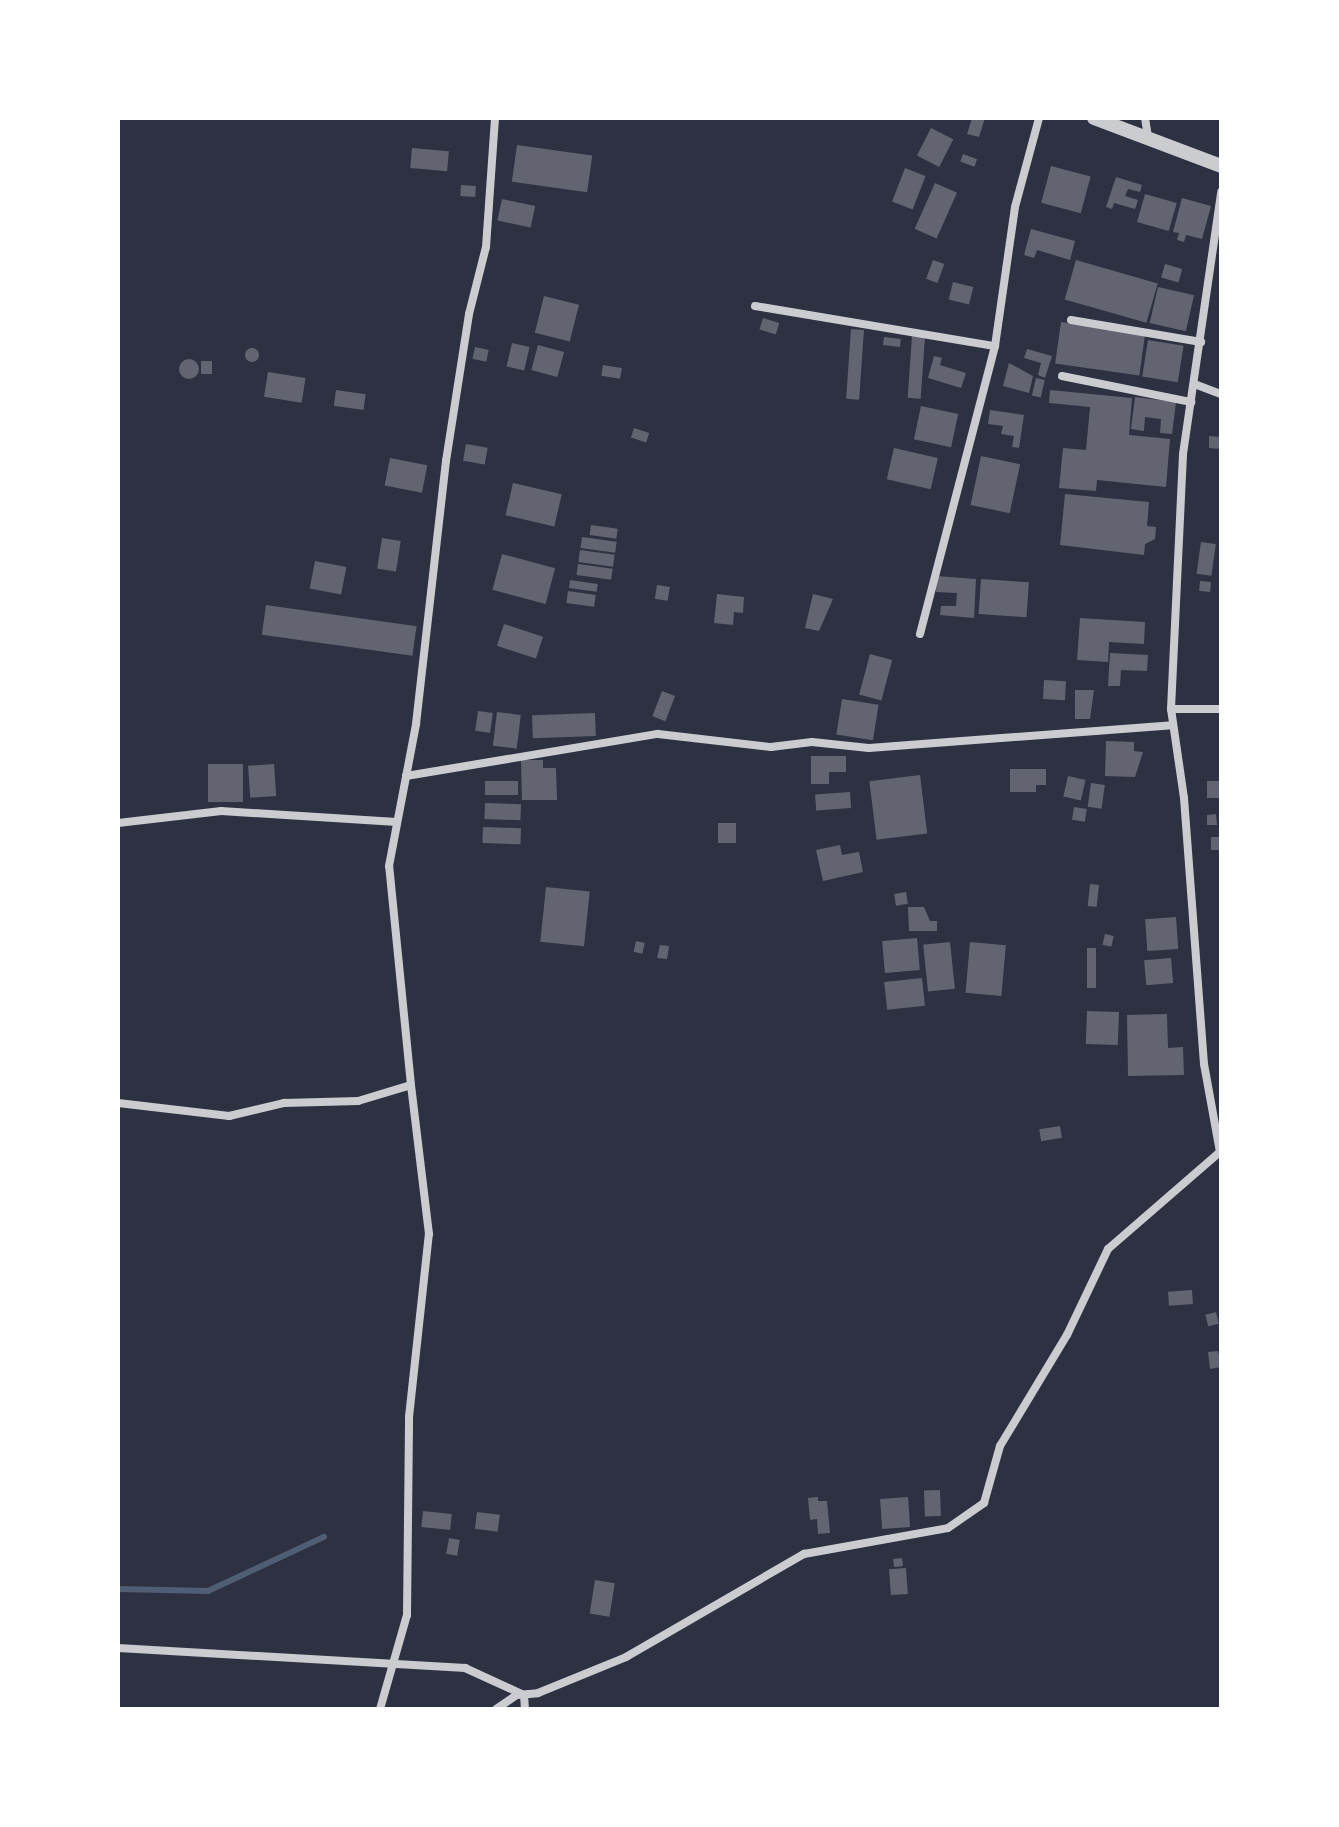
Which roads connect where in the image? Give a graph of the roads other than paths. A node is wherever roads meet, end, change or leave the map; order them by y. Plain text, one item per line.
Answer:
1 (495, 118) edge
2 (1039, 118) edge
3 (1094, 118) edge
4 (1145, 118) edge
5 (1148, 137) junction
6 (1221, 166) edge
7 (1221, 192) edge
8 (755, 306) dead end
9 (1071, 320) dead end
10 (1201, 342) junction
11 (995, 346) junction
12 (1062, 376) dead end
13 (1197, 385) junction
14 (1221, 394) edge
15 (1191, 402) junction
16 (920, 634) dead end
17 (1171, 709) junction
18 (1221, 709) edge
19 (1172, 725) junction
20 (406, 776) junction
21 (397, 822) junction
22 (118, 823) edge
23 (411, 1085) junction
24 (118, 1103) edge
25 (1220, 1152) edge
26 (118, 1648) edge
27 (395, 1662) junction
28 (524, 1695) junction
29 (380, 1709) edge
30 (496, 1709) edge
31 (525, 1709) edge

1 - 20 street
2 - 11 street
3 - 5 street
4 - 5 street
5 - 6 street
7 - 10 street
8 - 11 street
9 - 10 street
10 - 13 street
11 - 16 street
12 - 15 street
13 - 14 street
13 - 15 street
15 - 17 street
17 - 18 street
17 - 19 street
19 - 20 street
19 - 25 street
20 - 21 street
21 - 22 street
21 - 23 street
23 - 24 street
23 - 27 street
25 - 28 street
26 - 27 street
27 - 28 street
27 - 29 street
28 - 30 street
28 - 31 street

